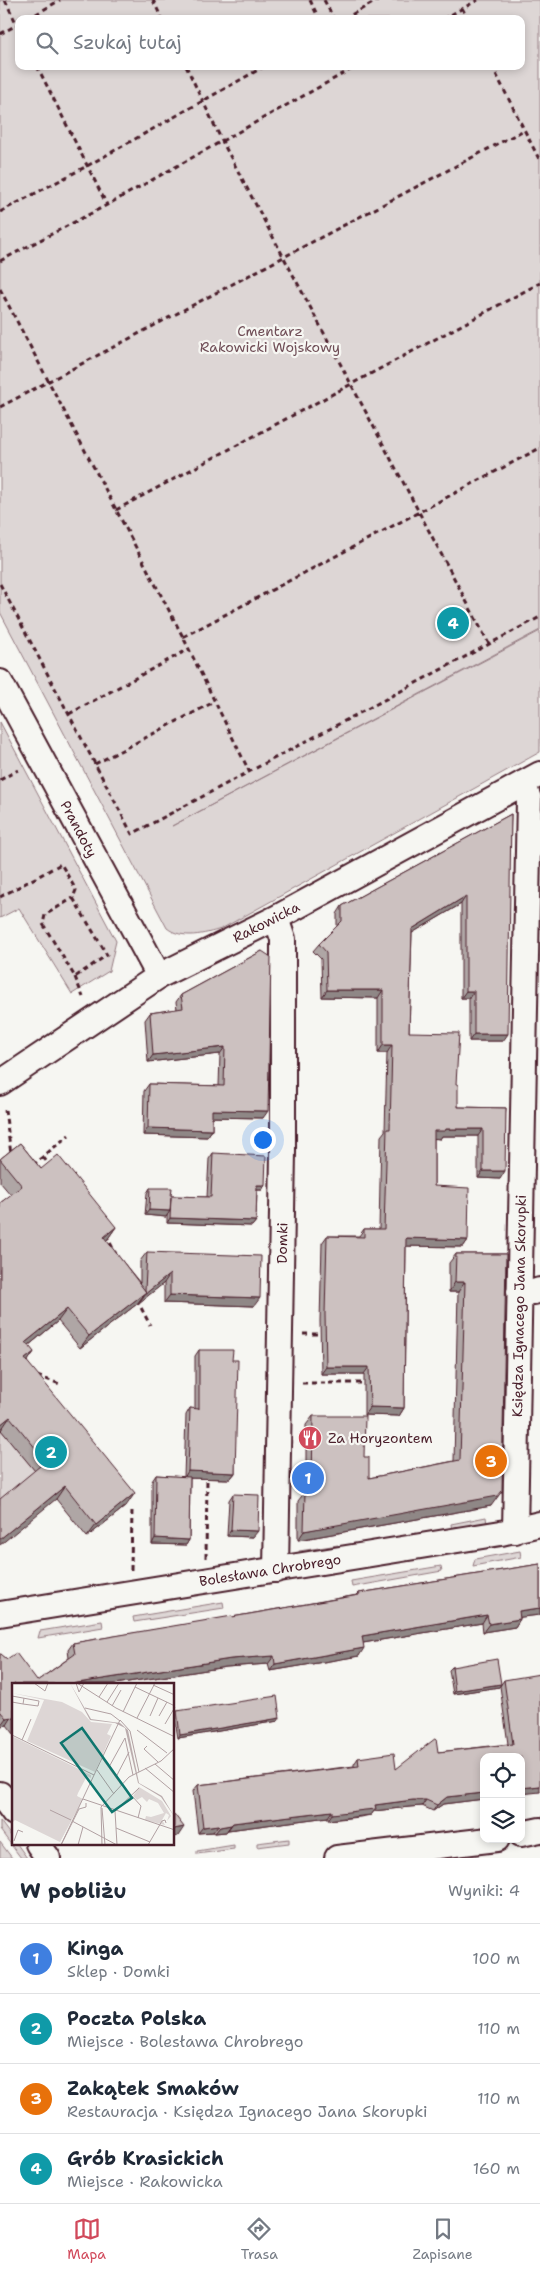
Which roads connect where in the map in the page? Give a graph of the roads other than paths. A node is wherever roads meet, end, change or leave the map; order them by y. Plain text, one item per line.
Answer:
1 (0, 682) edge
2 (531, 778) edge
3 (276, 918) junction
4 (159, 976) junction
5 (532, 1034) edge
6 (0, 1083) edge
7 (529, 1291) edge
8 (540, 1524) edge
9 (515, 1530) junction
10 (276, 1570) junction
11 (0, 1614) edge
12 (0, 1794) edge
13 (12, 1810) edge
14 (540, 1830) edge
15 (525, 1833) edge
16 (480, 1841) edge
17 (39, 1846) edge
18 (48, 1858) edge
19 (337, 1858) edge

1 - 4 street, Prandoty
2 - 3 street, Rakowicka
2 - 5 street, Księdza Ignacego Jana Skorupki
3 - 4 street, Rakowicka
3 - 10 street, Domki
4 - 6 street, Rakowicka
5 - 7 street, Księdza Ignacego Jana Skorupki
7 - 9 street, Księdza Ignacego Jana Skorupki
8 - 9 street, Bolesława Chrobrego
9 - 10 street, Bolesława Chrobrego
10 - 11 street, Bolesława Chrobrego
12 - 13 street
14 - 15 street
16 - 19 street
17 - 18 street

